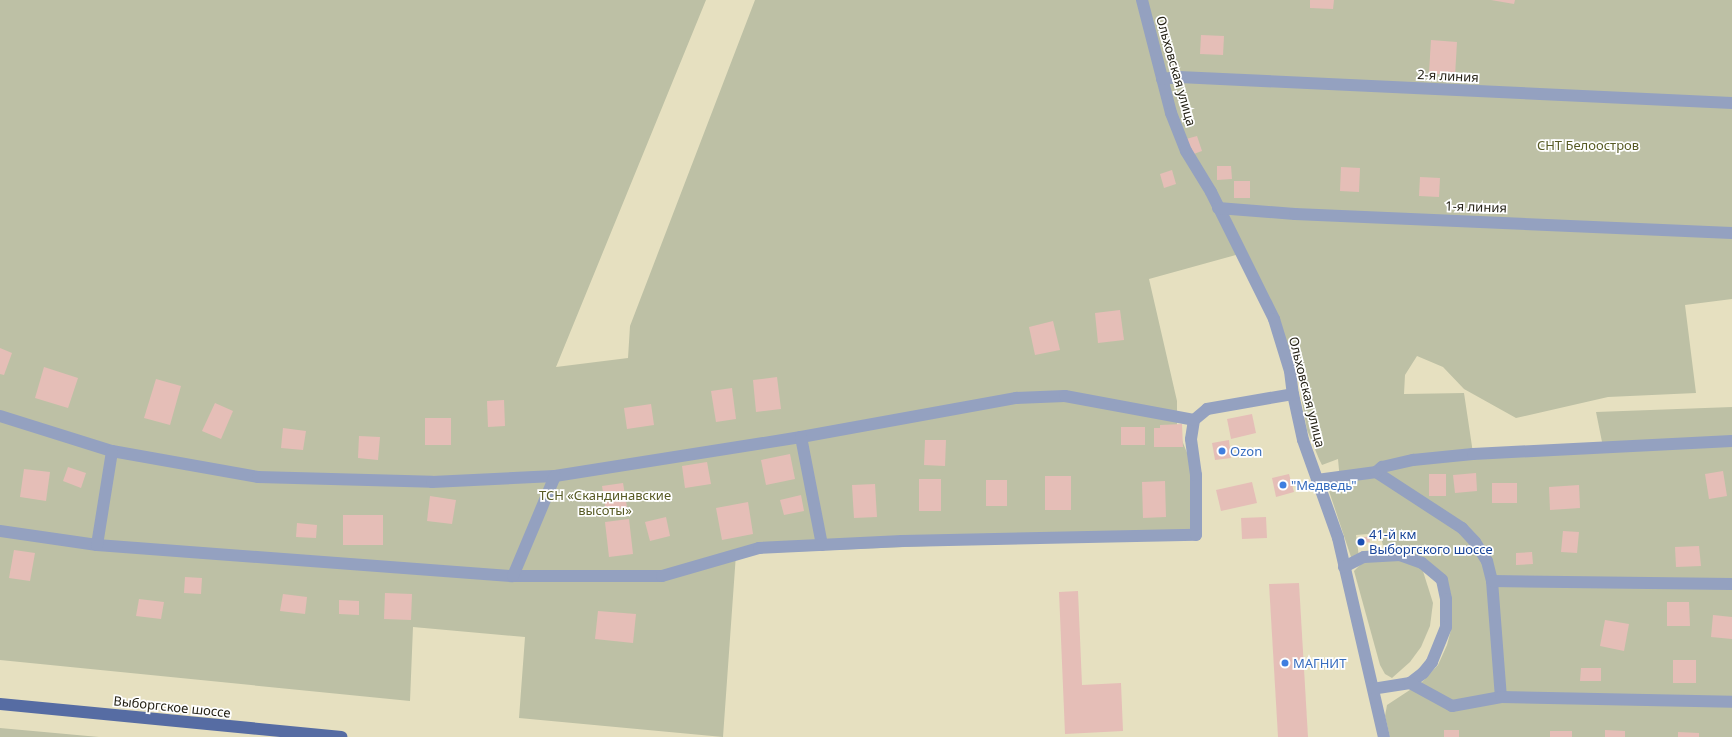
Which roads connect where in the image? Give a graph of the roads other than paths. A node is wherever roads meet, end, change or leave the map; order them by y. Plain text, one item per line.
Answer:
1 (1142, 0) edge
2 (1162, 79) junction
3 (1732, 103) edge
4 (1218, 208) junction
5 (1732, 232) edge
6 (1292, 394) junction
7 (0, 416) edge
8 (1194, 420) junction
9 (801, 437) junction
10 (1732, 441) edge
11 (112, 451) junction
12 (1376, 472) junction
13 (555, 476) junction
14 (1317, 480) junction
15 (0, 531) edge
16 (97, 545) junction
17 (822, 545) junction
18 (1344, 567) junction
19 (513, 576) junction
20 (1492, 581) junction
21 (1732, 584) edge
22 (1410, 683) junction
23 (1374, 689) junction
24 (1501, 697) junction
25 (1732, 702) edge
26 (0, 704) edge
27 (341, 737) edge
28 (1384, 737) edge

1 - 2 street, Ольховская улица
2 - 3 street, 2-я линия
2 - 4 street, Ольховская улица
4 - 5 street, 1-я линия
4 - 6 street, Ольховская улица
6 - 8 street
6 - 14 street, Ольховская улица
7 - 11 street
8 - 9 street
8 - 17 street
9 - 13 street
9 - 17 street
10 - 12 street
11 - 13 street
11 - 16 street
12 - 14 street
12 - 20 street
13 - 19 street
14 - 18 street, Ольховская улица
15 - 16 street
16 - 19 street
17 - 19 street
18 - 22 street
18 - 23 street, Ольховская улица
20 - 21 street
20 - 24 street
22 - 23 street
22 - 24 street
23 - 28 street, Ольховская улица
24 - 25 street
26 - 27 main road, Выборгское шоссе

